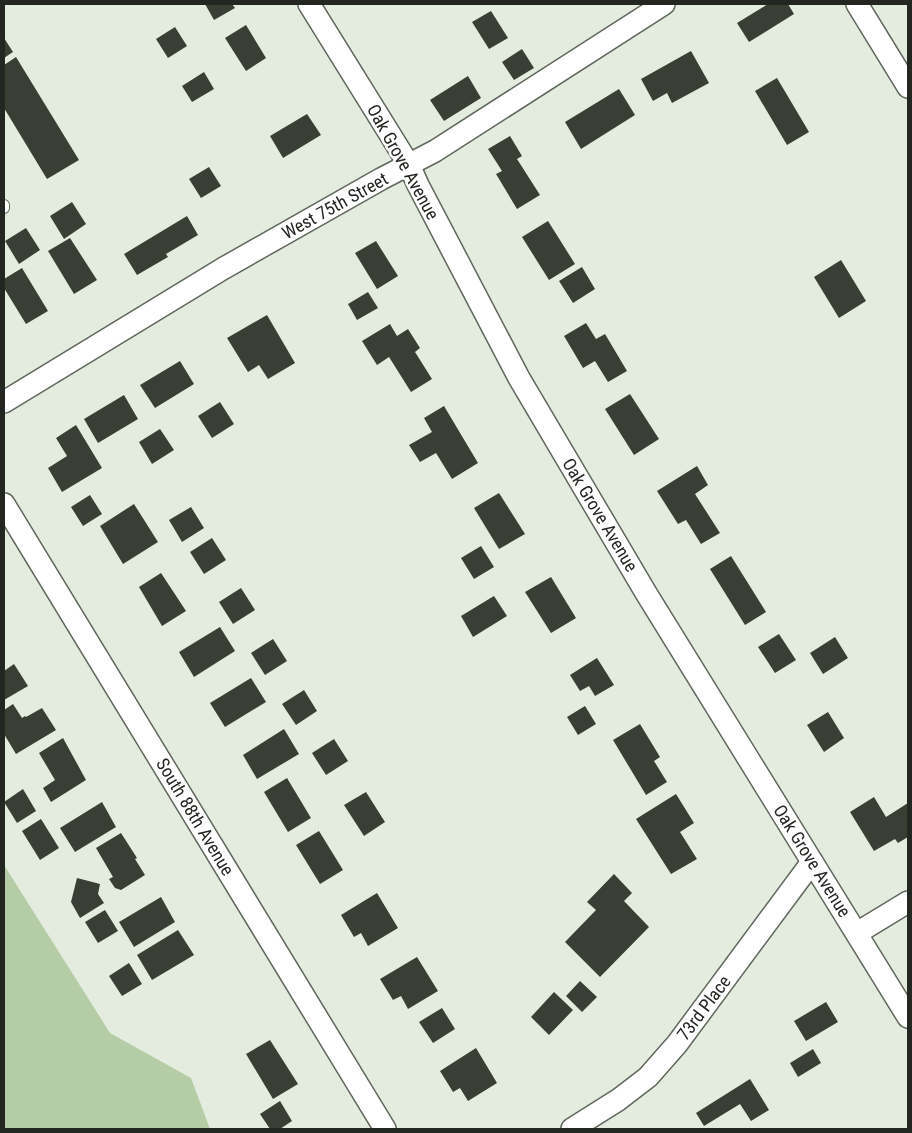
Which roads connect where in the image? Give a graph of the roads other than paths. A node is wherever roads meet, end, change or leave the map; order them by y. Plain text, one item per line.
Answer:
1 (309, 4) edge
2 (664, 4) edge
3 (857, 4) edge
4 (908, 87) edge
5 (409, 165) junction
6 (4, 402) edge
7 (4, 504) edge
8 (812, 862) junction
9 (908, 902) edge
10 (857, 934) junction
11 (908, 1017) edge
12 (385, 1129) edge
13 (572, 1129) edge

1 - 5 street, Oak Grove Avenue
2 - 5 street, West 75th Street
3 - 4 street
5 - 6 street, West 75th Street
5 - 8 street, Oak Grove Avenue
7 - 12 street, South 88th Avenue
8 - 10 street, Oak Grove Avenue
8 - 13 street, 73rd Place
9 - 10 street
10 - 11 street, Oak Grove Avenue

